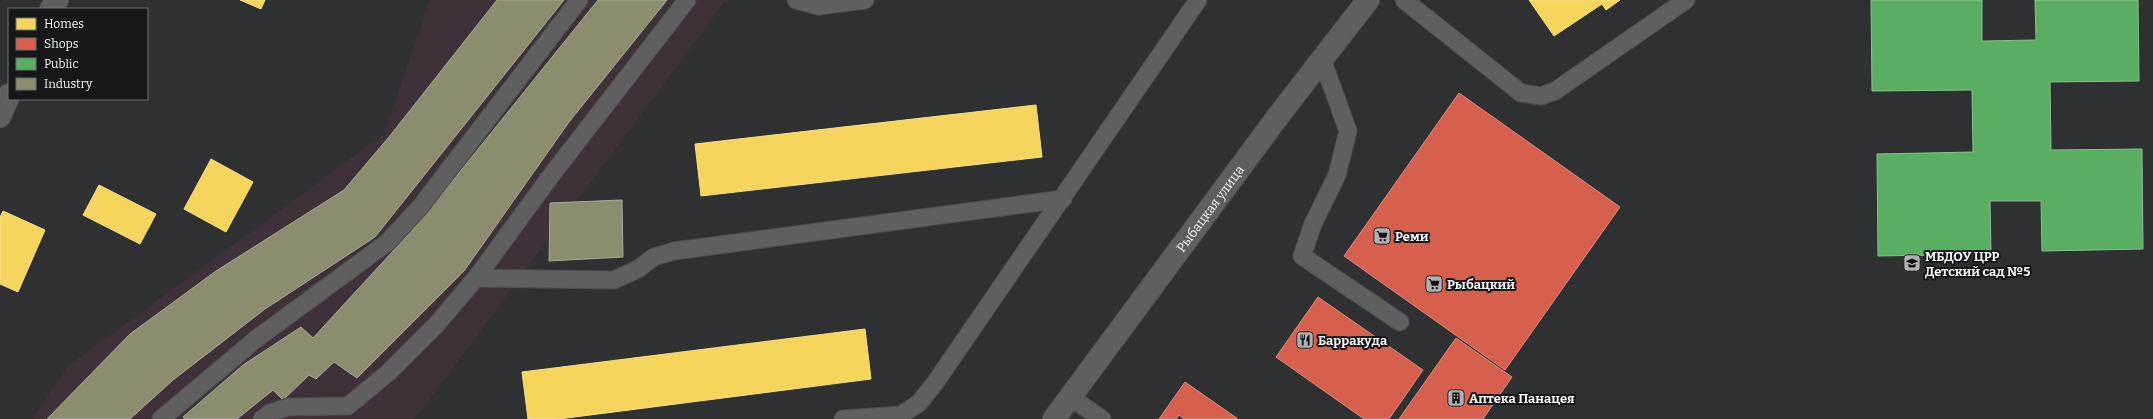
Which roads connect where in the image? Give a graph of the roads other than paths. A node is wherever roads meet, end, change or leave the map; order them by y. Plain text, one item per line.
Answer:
1 (579, 0) edge
2 (687, 0) edge
3 (796, 0) edge
4 (865, 0) edge
5 (1198, 0) edge
6 (1368, 0) edge
7 (1404, 0) edge
8 (1686, 0) edge
9 (1322, 58) junction
10 (8, 97) edge
11 (0, 116) edge
12 (1063, 199) junction
13 (476, 278) junction
14 (1400, 322) dead end
15 (1070, 397) junction
16 (161, 419) edge
17 (262, 419) edge
18 (843, 419) edge
19 (1054, 419) edge
20 (1102, 419) edge

1 - 16 lane
2 - 13 lane
3 - 4 lane
5 - 12 lane
6 - 9 main road, Рыбацкая улица
7 - 8 lane
9 - 14 lane
9 - 15 main road, Рыбацкая улица
10 - 11 main road
12 - 13 lane
12 - 18 lane
13 - 17 lane
15 - 19 main road, Рыбацкая улица
15 - 20 lane

